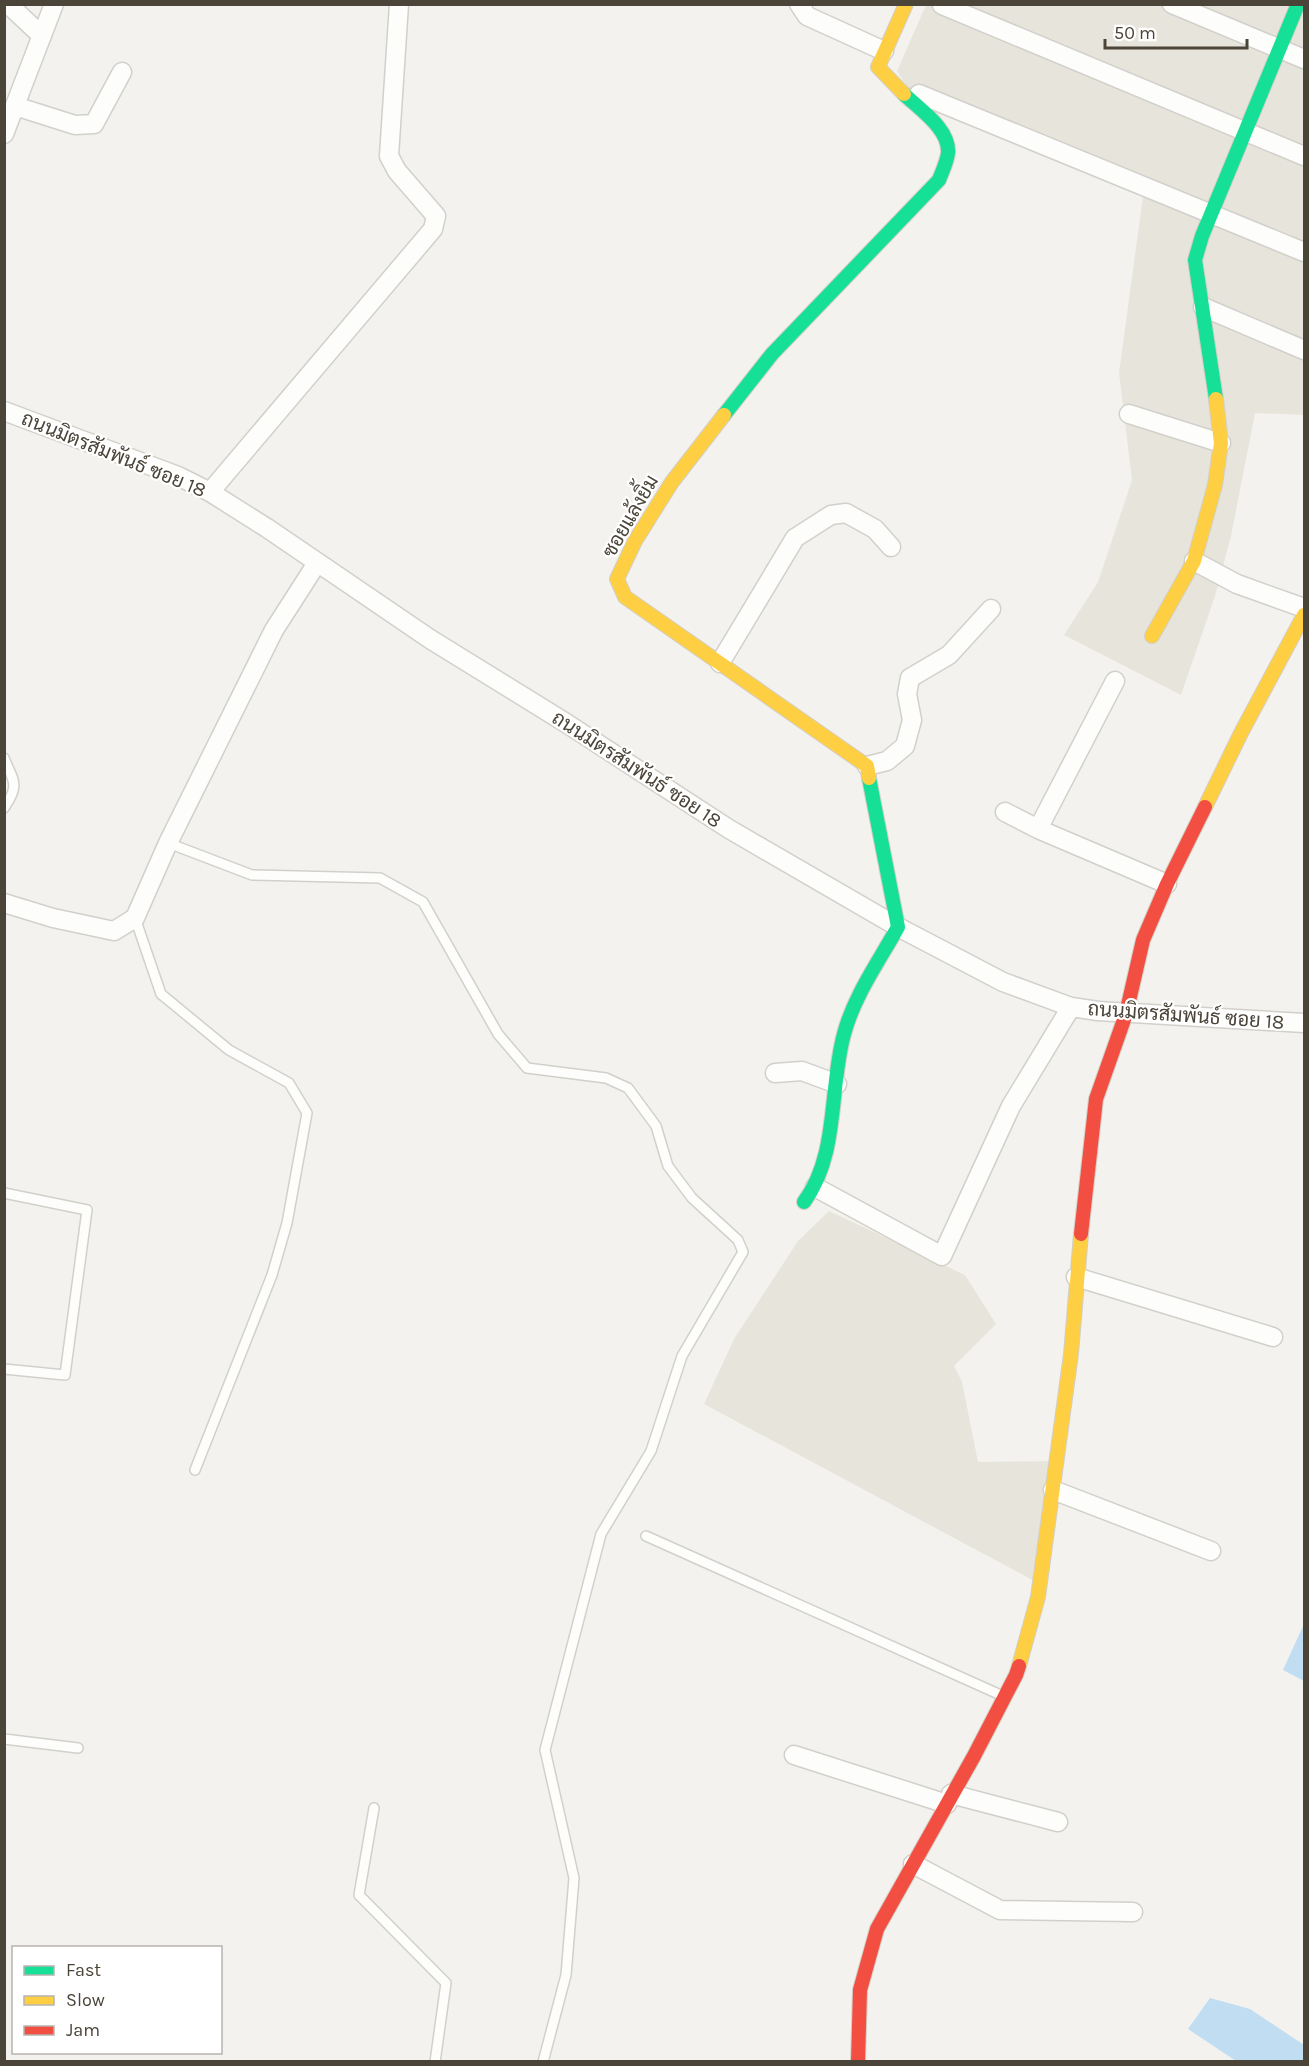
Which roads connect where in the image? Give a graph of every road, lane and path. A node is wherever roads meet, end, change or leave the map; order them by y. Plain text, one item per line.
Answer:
1 (8, 4) edge
2 (54, 4) edge
3 (399, 4) edge
4 (799, 4) edge
5 (906, 4) edge
6 (1172, 4) edge
7 (1298, 4) edge
8 (942, 5) edge
9 (42, 36) junction
10 (1280, 49) junction
11 (884, 51) junction
12 (1305, 59) edge
13 (122, 72) dead end
14 (919, 94) dead end
15 (15, 106) junction
16 (1246, 131) junction
17 (4, 134) edge
18 (1305, 156) edge
19 (1212, 213) junction
20 (1305, 252) edge
21 (1203, 307) junction
22 (1305, 350) edge
23 (4, 411) edge
24 (1129, 414) dead end
25 (1221, 443) junction
26 (210, 492) junction
27 (891, 547) dead end
28 (1194, 561) junction
29 (317, 563) junction
30 (1305, 608) edge
31 (991, 609) dead end
32 (1305, 615) edge
33 (1152, 636) dead end
34 (720, 663) junction
35 (1115, 681) dead end
36 (4, 758) edge
37 (867, 766) junction
38 (4, 808) edge
39 (1005, 812) dead end
40 (1038, 829) junction
41 (168, 843) junction
42 (1167, 884) junction
43 (4, 903) edge
44 (135, 918) junction
45 (898, 927) junction
46 (1071, 1007) junction
47 (1126, 1014) junction
48 (1305, 1023) edge
49 (775, 1073) dead end
50 (837, 1084) junction
51 (815, 1187) junction
52 (4, 1193) edge
53 (804, 1202) dead end
54 (1076, 1277) junction
55 (1273, 1337) dead end
56 (4, 1369) edge
57 (195, 1470) dead end
58 (1053, 1490) junction
59 (646, 1536) dead end
60 (1211, 1551) dead end
61 (1005, 1697) junction
62 (4, 1739) edge
63 (78, 1748) dead end
64 (794, 1755) dead end
65 (949, 1799) junction
66 (374, 1808) dead end
67 (1058, 1822) dead end
68 (914, 1864) junction
69 (1133, 1912) dead end
70 (435, 2061) edge
71 (543, 2061) edge
72 (858, 2061) edge

1 - 9 street
2 - 9 street
3 - 26 street
4 - 11 street
5 - 11 street
6 - 10 street
7 - 10 street
8 - 16 street
9 - 15 street
10 - 12 street
10 - 16 street
11 - 34 street, ซอยแล้งยิ้ม
13 - 15 street
14 - 19 street
15 - 17 street
16 - 18 street
16 - 19 street
19 - 20 street
19 - 21 street
21 - 22 street
21 - 25 street
23 - 26 street, ถนนมิตรสัมพันธ์ ซอย 18
24 - 25 street
25 - 28 street
26 - 29 street, ถนนมิตรสัมพันธ์ ซอย 18
27 - 34 street
28 - 30 street
28 - 33 street
29 - 41 street
29 - 45 street, ถนนมิตรสัมพันธ์ ซอย 18
31 - 37 street
32 - 42 street
34 - 37 street, ซอยแล้งยิ้ม
35 - 40 street
36 - 38 lane
37 - 45 street
39 - 40 street
40 - 42 street
41 - 44 street
41 - 71 lane
42 - 47 street
43 - 44 street
44 - 57 lane
45 - 46 street, ถนนมิตรสัมพันธ์ ซอย 18
45 - 50 street
46 - 47 street, ถนนมิตรสัมพันธ์ ซอย 18
46 - 51 street
47 - 48 street, ถนนมิตรสัมพันธ์ ซอย 18
47 - 54 street
49 - 50 street
50 - 51 street
51 - 53 street
52 - 56 lane
54 - 55 street
54 - 58 street
58 - 60 street
58 - 61 street
59 - 61 lane
61 - 65 street
62 - 63 lane
64 - 65 street
65 - 67 street
65 - 68 street
66 - 70 lane
68 - 69 street
68 - 72 street

